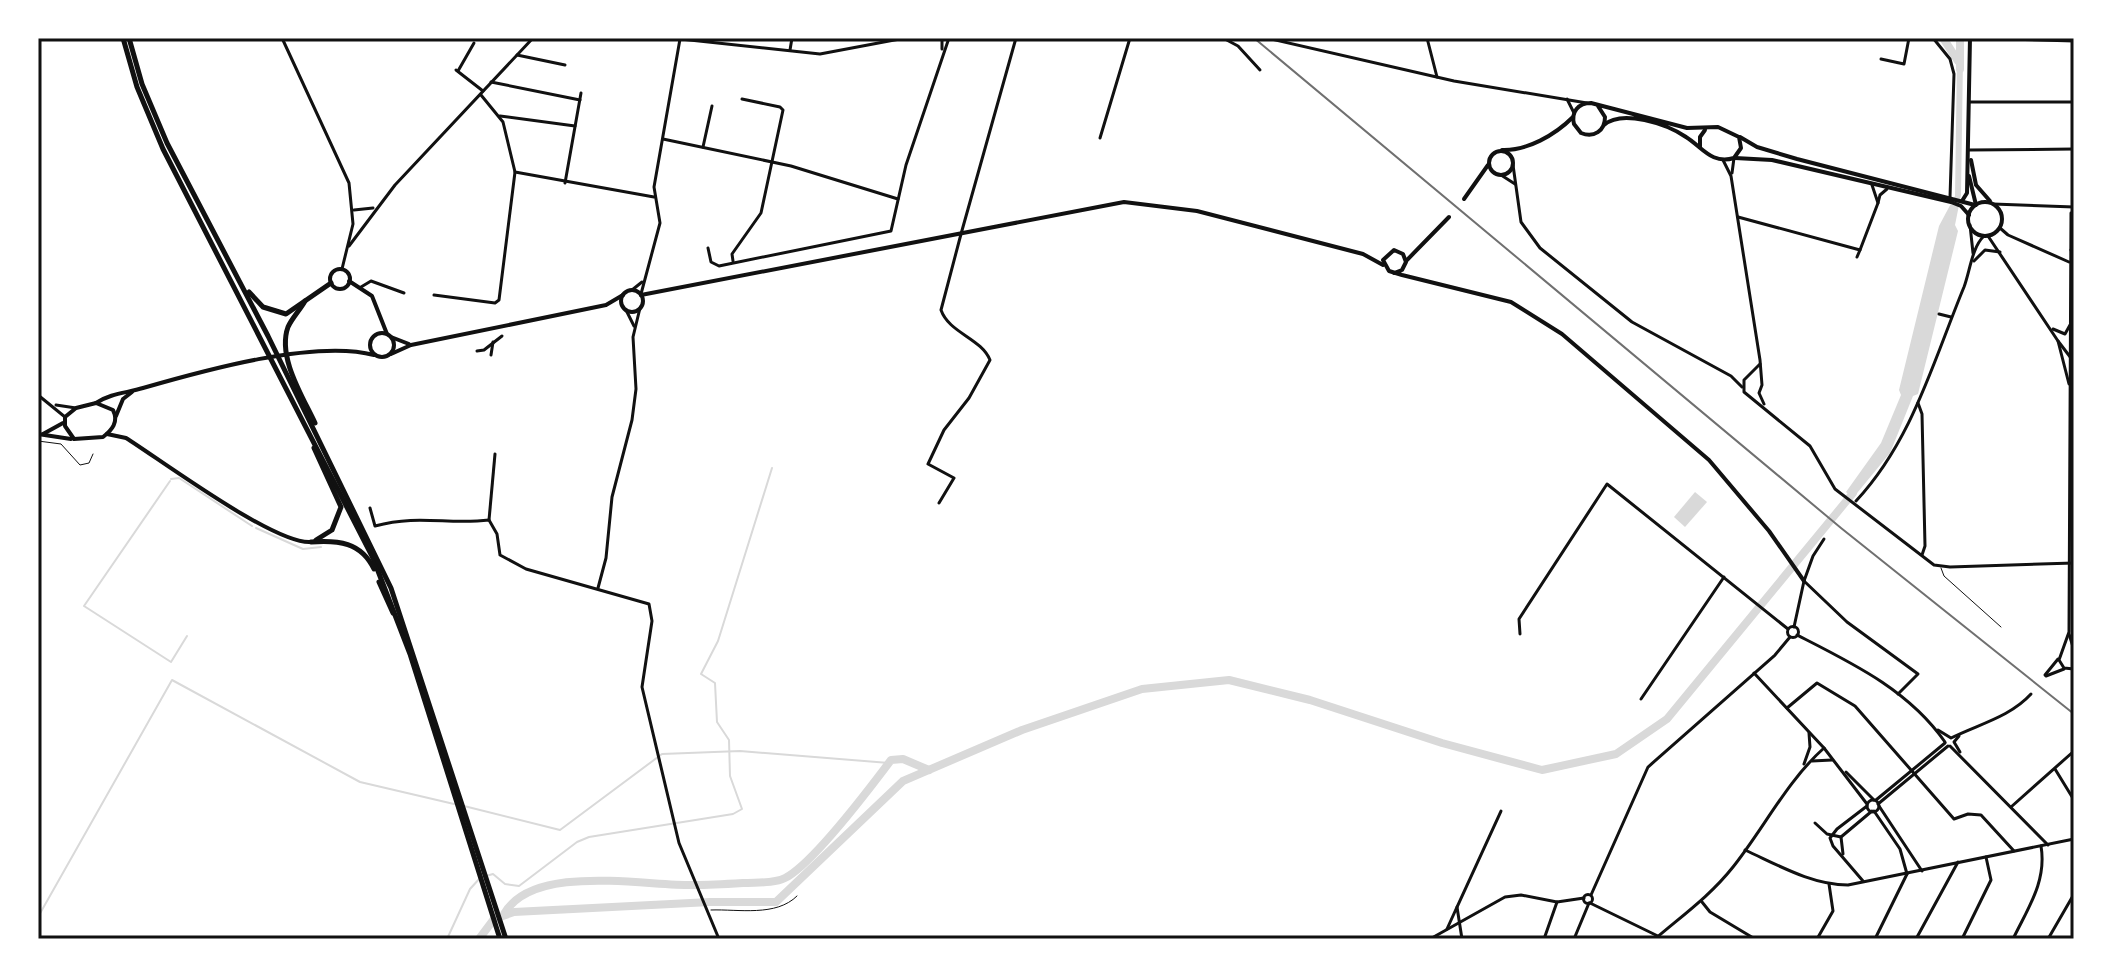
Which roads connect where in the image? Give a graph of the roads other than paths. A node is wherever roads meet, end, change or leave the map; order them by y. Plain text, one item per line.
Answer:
1 (282, 38) edge
2 (533, 38) edge
3 (671, 38) edge
4 (792, 38) edge
5 (905, 38) edge
6 (942, 38) edge
7 (949, 38) edge
8 (1016, 38) edge
9 (1130, 38) edge
10 (1223, 38) edge
11 (1267, 38) edge
12 (1427, 38) edge
13 (1909, 38) edge
14 (1933, 38) edge
15 (1970, 38) edge
16 (680, 39) edge
17 (126, 40) edge
18 (718, 41) edge
19 (2074, 41) edge
20 (474, 43) dead end
21 (790, 51) junction
22 (517, 55) junction
23 (941, 56) junction
24 (1881, 59) dead end
25 (565, 65) dead end
26 (1260, 70) dead end
27 (1437, 77) junction
28 (491, 82) junction
29 (481, 92) junction
30 (581, 93) dead end
31 (1563, 97) junction
32 (742, 99) dead end
33 (580, 100) junction
34 (1969, 102) junction
35 (2074, 102) edge
36 (1587, 103) junction
37 (712, 106) dead end
38 (1598, 106) junction
39 (1573, 115) junction
40 (499, 116) junction
41 (1604, 125) junction
42 (575, 126) junction
43 (1708, 128) junction
44 (1558, 130) junction
45 (1577, 130) junction
46 (1739, 137) junction
47 (1100, 138) dead end
48 (663, 139) junction
49 (703, 147) junction
50 (1525, 147) junction
51 (1701, 149) junction
52 (1502, 150) junction
53 (1969, 150) junction
54 (2074, 150) edge
55 (1735, 158) junction
56 (1723, 160) junction
57 (772, 162) junction
58 (1513, 163) junction
59 (1489, 164) junction
60 (1968, 169) junction
61 (515, 172) junction
62 (1499, 174) junction
63 (1731, 176) junction
64 (1479, 180) junction
65 (565, 183) junction
66 (1515, 184) junction
67 (1872, 185) junction
68 (1887, 189) junction
69 (654, 197) junction
70 (898, 199) junction
71 (1464, 199) dead end
72 (1951, 199) junction
73 (1878, 203) junction
74 (1961, 204) junction
75 (1992, 204) junction
76 (1976, 205) junction
77 (377, 206) junction
78 (2063, 207) junction
79 (2073, 207) edge
80 (353, 210) junction
81 (363, 211) junction
82 (1969, 215) junction
83 (1449, 217) dead end
84 (1738, 217) junction
85 (365, 222) junction
86 (1970, 225) junction
87 (2000, 228) junction
88 (961, 234) junction
89 (1986, 236) junction
90 (349, 246) junction
91 (2070, 247) junction
92 (708, 248) dead end
93 (1420, 248) junction
94 (1860, 250) junction
95 (1401, 252) junction
96 (1387, 253) junction
97 (1363, 254) junction
98 (2004, 255) junction
99 (1857, 257) dead end
100 (2074, 258) edge
101 (733, 261) junction
102 (1974, 261) junction
103 (2069, 262) junction
104 (1405, 263) junction
105 (1383, 265) junction
106 (2074, 268) edge
107 (342, 269) junction
108 (1394, 273) junction
109 (2070, 273) junction
110 (237, 275) junction
111 (1415, 277) junction
112 (645, 279) junction
113 (349, 281) junction
114 (331, 283) junction
115 (361, 287) junction
116 (632, 290) junction
117 (404, 293) dead end
118 (641, 294) junction
119 (434, 295) dead end
120 (623, 295) junction
121 (654, 295) junction
122 (305, 301) junction
123 (606, 305) junction
124 (641, 307) junction
125 (625, 309) junction
126 (1939, 314) dead end
127 (2071, 316) junction
128 (1951, 317) junction
129 (378, 320) junction
130 (634, 326) junction
131 (2050, 327) junction
132 (389, 335) junction
133 (502, 336) dead end
134 (372, 338) junction
135 (2058, 341) junction
136 (493, 342) junction
137 (411, 345) junction
138 (2073, 347) edge
139 (352, 350) junction
140 (477, 351) dead end
141 (2073, 353) edge
142 (391, 354) junction
143 (374, 355) junction
144 (491, 355) dead end
145 (2073, 361) edge
146 (1760, 364) junction
147 (2073, 374) edge
148 (1731, 376) junction
149 (1749, 377) junction
150 (1760, 380) junction
151 (1743, 389) junction
152 (2070, 389) junction
153 (134, 390) junction
154 (1759, 393) junction
155 (38, 395) edge
156 (1750, 395) junction
157 (96, 403) junction
158 (1918, 403) junction
159 (53, 404) junction
160 (76, 408) junction
161 (1769, 410) junction
162 (65, 419) junction
163 (116, 419) junction
164 (309, 431) junction
165 (39, 434) edge
166 (107, 434) junction
167 (126, 438) junction
168 (74, 439) junction
169 (38, 441) edge
170 (2072, 442) edge
171 (322, 443) junction
172 (93, 454) dead end
173 (495, 454) dead end
174 (1856, 501) dead end
175 (939, 503) dead end
176 (370, 508) dead end
177 (489, 520) junction
178 (1824, 539) dead end
179 (311, 542) junction
180 (1922, 555) junction
181 (2072, 563) edge
182 (1941, 567) junction
183 (1724, 577) junction
184 (1804, 581) junction
185 (598, 588) junction
186 (400, 624) junction
187 (1794, 627) junction
188 (2001, 627) dead end
189 (1788, 629) junction
190 (2069, 632) junction
191 (1520, 634) dead end
192 (1797, 635) junction
193 (1790, 637) junction
194 (2074, 650) edge
195 (2064, 651) junction
196 (2060, 655) junction
197 (2065, 669) junction
198 (2073, 670) edge
199 (1754, 673) junction
200 (1898, 694) junction
201 (2031, 694) dead end
202 (1641, 699) dead end
203 (1787, 708) junction
204 (1808, 730) junction
205 (1949, 742) junction
206 (1823, 746) junction
207 (2074, 751) edge
208 (1808, 755) junction
209 (1809, 762) junction
210 (1836, 762) junction
211 (1803, 768) junction
212 (2054, 768) junction
213 (1913, 772) junction
214 (454, 784) junction
215 (2074, 800) edge
216 (1877, 802) junction
217 (1867, 805) junction
218 (2011, 807) junction
219 (1501, 811) dead end
220 (1873, 811) junction
221 (1815, 823) dead end
222 (1831, 836) junction
223 (1841, 837) junction
224 (2074, 839) edge
225 (2048, 845) junction
226 (2041, 846) junction
227 (1745, 850) junction
228 (2014, 851) junction
229 (1844, 857) junction
230 (1986, 857) junction
231 (1958, 862) junction
232 (1922, 871) junction
233 (1907, 874) junction
234 (1864, 882) junction
235 (1829, 884) junction
236 (2074, 894) edge
237 (1591, 895) junction
238 (797, 896) dead end
239 (1584, 898) junction
240 (2072, 901) edge
241 (1557, 902) junction
242 (1702, 902) junction
243 (1590, 903) junction
244 (1457, 907) junction
245 (708, 908) junction
246 (1460, 922) junction
247 (1447, 929) junction
248 (1661, 934) junction
249 (503, 939) edge
250 (719, 939) edge
251 (1430, 939) edge
252 (1462, 939) edge
253 (1544, 939) edge
254 (1574, 939) edge
255 (1655, 939) edge
256 (1664, 939) edge
257 (1755, 939) edge
258 (1817, 939) edge
259 (1875, 939) edge
260 (1916, 939) edge
261 (1962, 939) edge
262 (2013, 939) edge
263 (2048, 939) edge

1 - 80 street
2 - 22 street
3 - 16 street
4 - 21 street
5 - 21 street
6 - 23 street
7 - 23 street
8 - 88 street
9 - 47 street
10 - 26 street
11 - 27 street
12 - 27 street
13 - 24 street
14 - 72 street
15 - 19 street
15 - 34 main road
16 - 18 street
16 - 48 street
17 - 110 highway
17 - 164 highway
18 - 21 street
20 - 29 street
22 - 25 street
22 - 28 street
23 - 70 street
27 - 31 street
28 - 29 street
28 - 33 street
29 - 40 street
29 - 77 street
30 - 33 street
31 - 36 street
31 - 39 street
32 - 57 street
33 - 42 street
34 - 35 street
34 - 53 main road
36 - 38 main road
36 - 39 main road
37 - 49 street
38 - 41 main road
38 - 43 main road
39 - 44 main road
39 - 45 main road
40 - 42 street
40 - 61 street
41 - 45 main road
41 - 51 main road
42 - 65 street
43 - 46 main road
43 - 51 main road
44 - 45 main road
44 - 50 main road
46 - 55 main road
46 - 72 main road
48 - 49 street
48 - 69 street
49 - 57 street
50 - 52 main road
50 - 58 main road
51 - 56 main road
52 - 58 main road
52 - 59 main road
53 - 54 street
53 - 60 main road
53 - 75 main road
54 - 79 street
55 - 56 main road
55 - 63 street
55 - 67 main road
56 - 63 street
57 - 70 street
57 - 101 street
58 - 62 main road
58 - 66 street
59 - 62 main road
59 - 64 main road
60 - 74 main road
60 - 76 main road
61 - 65 street
61 - 119 street
62 - 64 main road
62 - 66 street
63 - 84 street
64 - 71 main road
65 - 69 street
66 - 148 street
67 - 68 main road
67 - 73 street
68 - 72 main road
68 - 73 street
69 - 112 street
70 - 101 street
72 - 74 main road
73 - 94 street
74 - 76 main road
74 - 82 main road
75 - 76 main road
75 - 78 street
75 - 87 main road
76 - 82 main road
77 - 81 street
77 - 85 street
78 - 79 street
78 - 79 street
79 - 91 street
80 - 81 street
80 - 90 street
81 - 85 street
82 - 86 main road
83 - 93 main road
84 - 94 street
84 - 146 street
85 - 90 street
86 - 89 main road
86 - 102 street
87 - 89 main road
87 - 103 street
88 - 97 main road
88 - 121 main road
88 - 175 street
89 - 98 street
89 - 102 street
90 - 107 street
91 - 100 street
91 - 103 street
92 - 101 street
93 - 95 main road
93 - 104 main road
94 - 99 street
95 - 96 main road
95 - 104 main road
96 - 97 main road
96 - 105 main road
97 - 105 main road
98 - 102 street
98 - 131 street
102 - 128 street
103 - 109 street
104 - 108 main road
104 - 111 main road
105 - 108 main road
106 - 109 street
107 - 113 main road
107 - 114 main road
108 - 111 main road
109 - 127 street
110 - 122 highway
110 - 171 highway
111 - 184 main road
112 - 116 street
112 - 118 street
113 - 114 main road
113 - 115 main road
114 - 122 highway
115 - 117 street
115 - 129 main road
116 - 118 main road
116 - 120 main road
118 - 121 main road
118 - 124 main road
120 - 123 main road
120 - 125 main road
121 - 124 main road
122 - 171 highway
123 - 125 main road
123 - 137 main road
124 - 125 main road
124 - 130 street
125 - 130 street
126 - 128 street
127 - 131 street
127 - 138 street
128 - 158 street
129 - 132 main road
129 - 134 main road
130 - 185 street
131 - 135 street
132 - 134 main road
132 - 137 main road
132 - 142 main road
133 - 136 street
134 - 139 main road
134 - 143 main road
135 - 145 street
135 - 152 street
136 - 140 street
136 - 144 street
137 - 142 main road
138 - 141 street
139 - 143 main road
139 - 153 main road
141 - 145 street
142 - 143 main road
145 - 147 street
146 - 149 street
146 - 150 street
147 - 152 street
148 - 149 street
148 - 151 street
149 - 150 street
149 - 151 street
150 - 154 street
151 - 156 street
152 - 170 street
153 - 157 main road
153 - 163 main road
154 - 156 street
154 - 161 street
155 - 159 street
156 - 161 street
157 - 160 main road
157 - 163 main road
158 - 174 street
158 - 180 street
159 - 160 street
159 - 162 street
160 - 162 main road
161 - 180 street
162 - 165 main road
162 - 168 main road
163 - 166 main road
163 - 167 main road
164 - 179 highway
164 - 186 highway
165 - 168 main road
166 - 167 main road
166 - 168 main road
167 - 179 main road
169 - 172 lane
170 - 181 street
171 - 214 highway
173 - 177 street
176 - 177 street
177 - 185 street
178 - 184 street
179 - 186 highway
180 - 182 street
181 - 182 street
181 - 190 street
182 - 188 lane
183 - 189 street
183 - 191 street
183 - 202 street
184 - 187 street
184 - 200 street
185 - 245 street
186 - 214 highway
187 - 189 street
187 - 192 street
189 - 193 street
190 - 194 street
190 - 195 street
192 - 193 street
192 - 200 street
193 - 199 street
194 - 195 street
195 - 196 street
196 - 197 street
196 - 197 street
197 - 198 street
199 - 203 street
199 - 237 street
200 - 205 street
201 - 205 street
203 - 204 street
203 - 213 street
204 - 206 street
204 - 208 street
205 - 213 street
205 - 218 street
206 - 208 street
206 - 209 street
206 - 210 street
207 - 212 street
208 - 211 street
209 - 210 street
209 - 211 street
210 - 216 street
210 - 217 street
211 - 227 street
212 - 215 street
212 - 218 street
213 - 216 street
213 - 228 street
214 - 249 highway
216 - 217 street
216 - 220 street
216 - 232 street
217 - 220 street
217 - 222 street
218 - 225 street
219 - 244 street
220 - 223 street
220 - 233 street
221 - 222 street
222 - 223 street
222 - 229 street
223 - 229 street
224 - 225 street
225 - 226 street
226 - 228 street
226 - 262 street
227 - 235 street
227 - 242 street
228 - 230 street
229 - 234 street
230 - 231 street
230 - 261 street
231 - 232 street
231 - 260 street
232 - 233 street
233 - 234 street
233 - 259 street
234 - 235 street
235 - 258 street
236 - 240 street
237 - 239 street
237 - 243 street
238 - 245 lane
239 - 241 street
239 - 243 street
240 - 263 street
241 - 246 street
241 - 253 street
242 - 248 street
242 - 257 street
243 - 248 street
243 - 254 street
244 - 246 street
244 - 247 street
245 - 250 street
246 - 247 street
246 - 252 street
247 - 251 street
248 - 255 street
248 - 256 street

